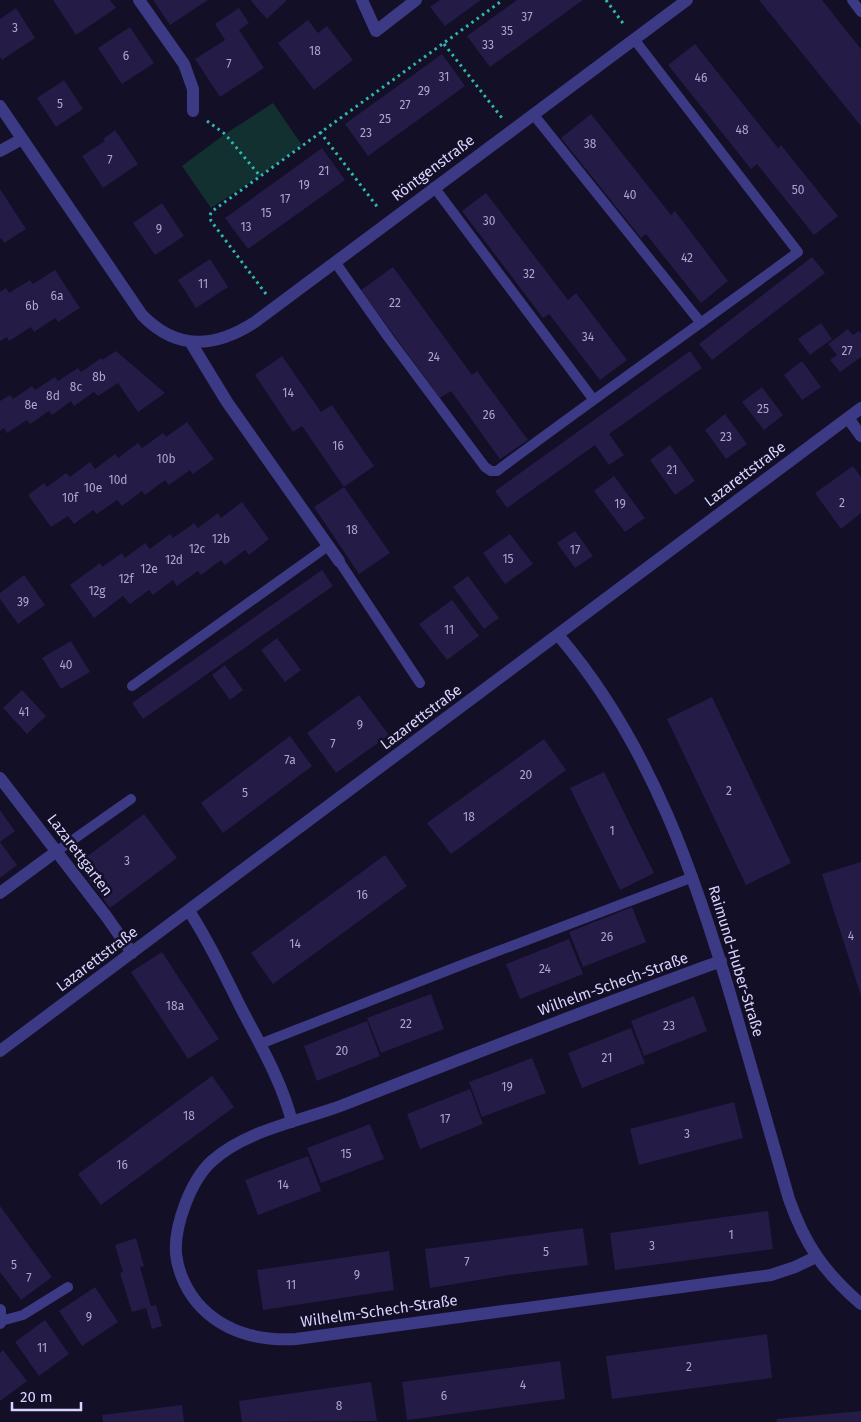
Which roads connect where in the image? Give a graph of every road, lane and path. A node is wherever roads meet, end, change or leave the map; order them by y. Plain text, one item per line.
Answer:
1 (139, 0) edge
2 (362, 0) edge
3 (416, 0) edge
4 (503, 0) edge
5 (606, 0) edge
6 (687, 0) edge
7 (852, 0) edge
8 (861, 12) edge
9 (634, 39) junction
10 (444, 44) junction
11 (0, 106) edge
12 (193, 111) joint
13 (533, 114) junction
14 (511, 130) junction
15 (320, 132) junction
16 (22, 139) junction
17 (0, 152) edge
18 (260, 176) junction
19 (434, 187) junction
20 (388, 222) junction
21 (335, 262) junction
22 (275, 307) junction
23 (701, 323) junction
24 (191, 343) junction
25 (593, 399) junction
26 (861, 408) edge
27 (848, 418) junction
28 (861, 436) edge
29 (328, 546) junction
30 (339, 561) joint
31 (558, 635) junction
32 (420, 682) dead end
33 (132, 686) dead end
34 (0, 778) edge
35 (131, 799) dead end
36 (57, 852) junction
37 (693, 877) junction
38 (0, 893) edge
39 (189, 911) junction
40 (132, 953) junction
41 (721, 961) junction
42 (260, 1044) junction
43 (0, 1051) edge
44 (292, 1122) junction
45 (816, 1257) junction
46 (68, 1287) dead end
47 (861, 1304) edge
48 (0, 1318) edge

1 - 12 street
2 - 3 street
4 - 10 path
5 - 9 path
6 - 9 street, Röntgenstraße
7 - 8 lane
9 - 13 street, Röntgenstraße
9 - 23 lane
10 - 14 path
10 - 15 path
11 - 16 street, Röntgenstraße
12 - 18 path
13 - 14 street, Röntgenstraße
13 - 23 lane
14 - 19 street, Röntgenstraße
15 - 18 path
15 - 20 path
16 - 17 street
16 - 24 street, Röntgenstraße
18 - 22 path
19 - 20 street, Röntgenstraße
19 - 25 lane
20 - 21 street, Röntgenstraße
21 - 22 street, Röntgenstraße
21 - 25 lane
22 - 24 street, Röntgenstraße
23 - 25 lane
24 - 29 street
26 - 27 street, Lazarettstraße
27 - 28 street
27 - 31 street, Lazarettstraße
29 - 30 street
29 - 33 lane
30 - 32 lane
31 - 37 street, Raimund-Huber-Straße
31 - 39 street, Lazarettstraße
34 - 36 street, Lazarettgarten
35 - 36 lane
36 - 38 street
36 - 40 street, Lazarettgarten
37 - 41 street, Raimund-Huber-Straße
37 - 42 lane
39 - 40 street, Lazarettstraße
39 - 42 street
40 - 43 street, Lazarettstraße
41 - 44 street, Wilhelm-Schech-Straße
41 - 45 street, Raimund-Huber-Straße
42 - 44 street
44 - 45 street, Wilhelm-Schech-Straße
45 - 47 street, Raimund-Huber-Straße
46 - 48 lane

